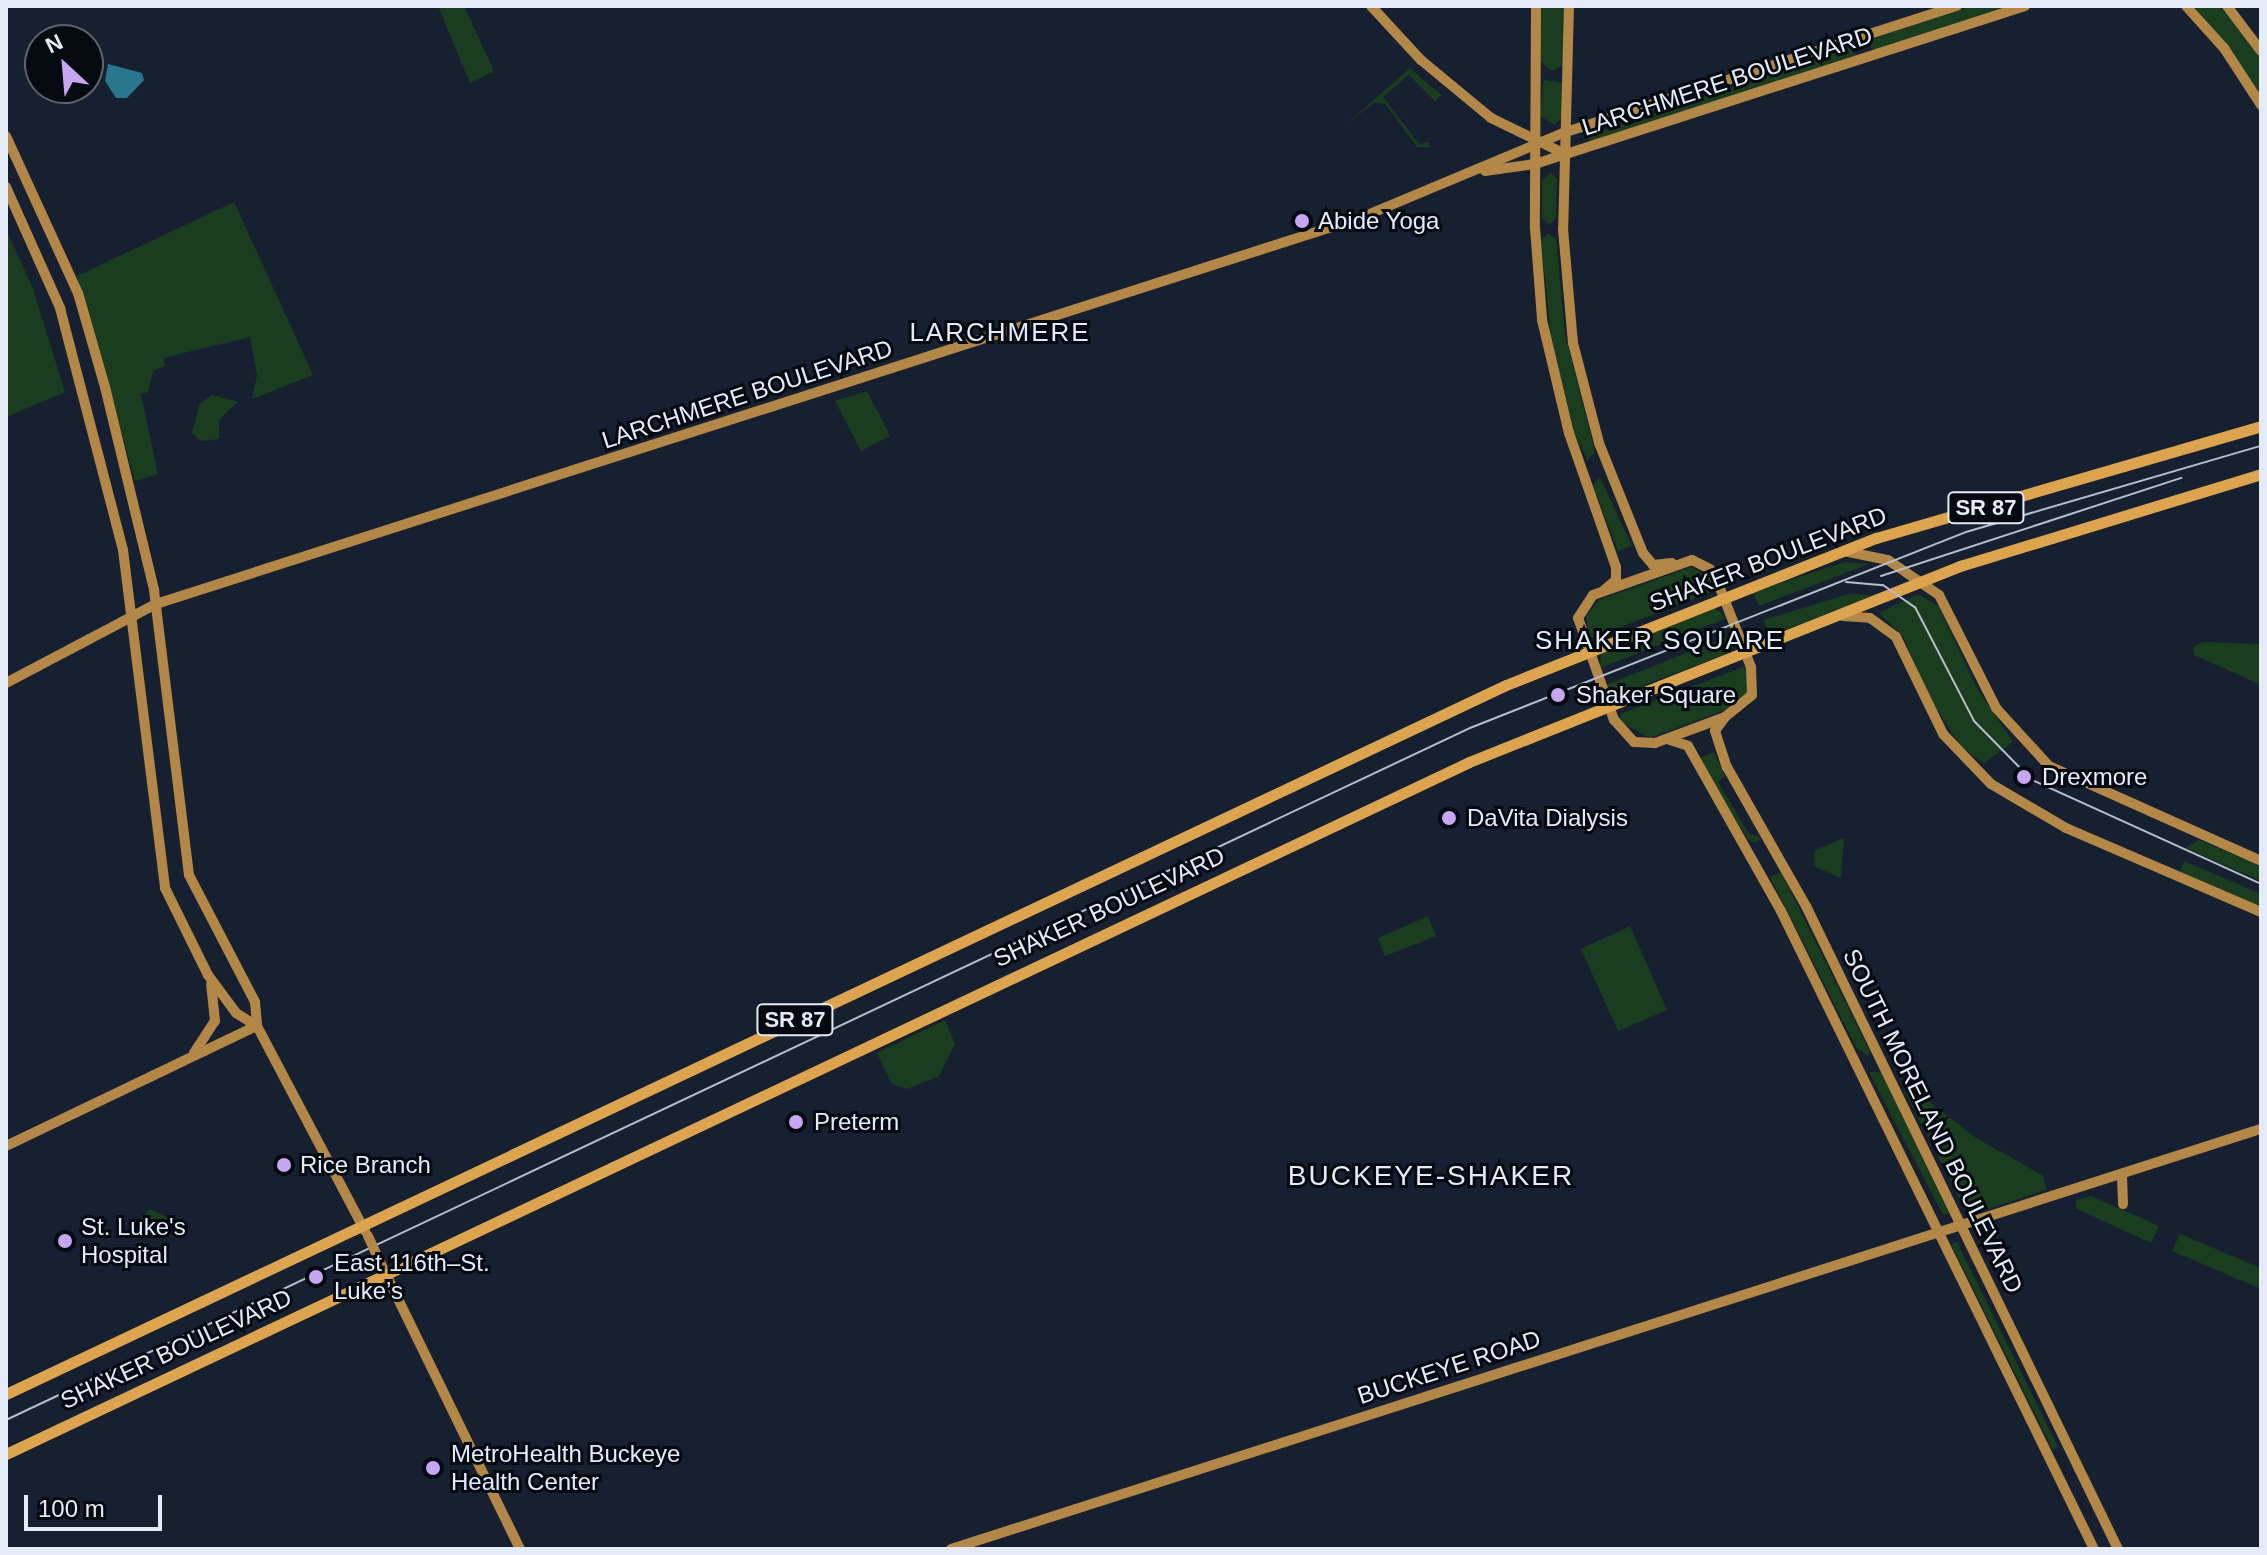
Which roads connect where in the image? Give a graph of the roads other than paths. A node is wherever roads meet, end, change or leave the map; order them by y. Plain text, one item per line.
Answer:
1 (1371, 6) edge
2 (1536, 6) edge
3 (1569, 6) edge
4 (1957, 6) edge
5 (2025, 6) edge
6 (2186, 6) edge
7 (2227, 6) edge
8 (2261, 51) edge
9 (2261, 105) edge
10 (1566, 132) junction
11 (6, 136) edge
12 (1534, 144) junction
13 (1565, 153) junction
14 (1535, 164) junction
15 (1484, 171) junction
16 (6, 187) edge
17 (2261, 426) edge
18 (2261, 474) edge
19 (1843, 551) junction
20 (1672, 563) junction
21 (1922, 581) junction
22 (1604, 590) junction
23 (1724, 598) junction
24 (156, 604) junction
25 (135, 613) junction
26 (1837, 617) junction
27 (1587, 652) junction
28 (1745, 652) junction
29 (6, 683) edge
30 (1609, 707) junction
31 (1725, 717) junction
32 (1667, 739) junction
33 (2261, 861) edge
34 (2261, 912) edge
35 (208, 975) junction
36 (257, 1026) junction
37 (190, 1056) junction
38 (2261, 1129) edge
39 (6, 1146) edge
40 (2122, 1175) junction
41 (2123, 1204) dead end
42 (1961, 1227) junction
43 (365, 1231) junction
44 (1937, 1234) junction
45 (387, 1273) junction
46 (6, 1394) edge
47 (6, 1454) edge
48 (520, 1549) edge
49 (951, 1549) edge
50 (2094, 1549) edge
51 (2118, 1549) edge

1 - 12 main road
2 - 12 main road
3 - 10 main road
4 - 10 main road, LARCHMERE BOULEVARD
5 - 13 main road, LARCHMERE BOULEVARD
6 - 9 main road
7 - 8 main road
10 - 12 main road, LARCHMERE BOULEVARD
10 - 13 main road
11 - 24 main road
12 - 13 main road
12 - 14 main road
12 - 15 main road, LARCHMERE BOULEVARD
13 - 14 main road, LARCHMERE BOULEVARD
13 - 20 main road
14 - 15 main road, LARCHMERE BOULEVARD
14 - 22 main road
15 - 24 main road, LARCHMERE BOULEVARD
16 - 25 main road
17 - 19 main road, SHAKER BOULEVARD / SR 87
18 - 21 main road, SHAKER BOULEVARD / SR 87
19 - 21 main road
19 - 23 main road, SHAKER BOULEVARD / SR 87
20 - 22 main road
20 - 23 main road
21 - 26 main road, SHAKER BOULEVARD / SR 87
21 - 33 main road
22 - 27 main road
23 - 27 main road, SHAKER BOULEVARD / SR 87
23 - 28 main road
24 - 25 main road, LARCHMERE BOULEVARD
24 - 36 main road
25 - 29 main road, LARCHMERE BOULEVARD
25 - 35 main road
26 - 28 main road, SHAKER BOULEVARD / SR 87
26 - 34 main road
27 - 30 main road
27 - 43 main road, SHAKER BOULEVARD / SR 87
28 - 30 main road, SHAKER BOULEVARD / SR 87
28 - 31 main road
30 - 32 main road
30 - 45 main road, SHAKER BOULEVARD / SR 87
31 - 32 main road
31 - 42 main road, SOUTH MORELAND BOULEVARD
32 - 44 main road, SOUTH MORELAND BOULEVARD
35 - 36 main road
35 - 37 main road
36 - 37 main road
36 - 43 main road
37 - 39 main road
38 - 40 main road, BUCKEYE ROAD
40 - 41 main road
40 - 42 main road, BUCKEYE ROAD
42 - 44 main road, BUCKEYE ROAD
42 - 51 main road, SOUTH MORELAND BOULEVARD
43 - 45 main road, bridge
43 - 46 main road, SHAKER BOULEVARD / SR 87
44 - 49 main road, BUCKEYE ROAD
44 - 50 main road, SOUTH MORELAND BOULEVARD
45 - 47 main road, SHAKER BOULEVARD / SR 87
45 - 48 main road

